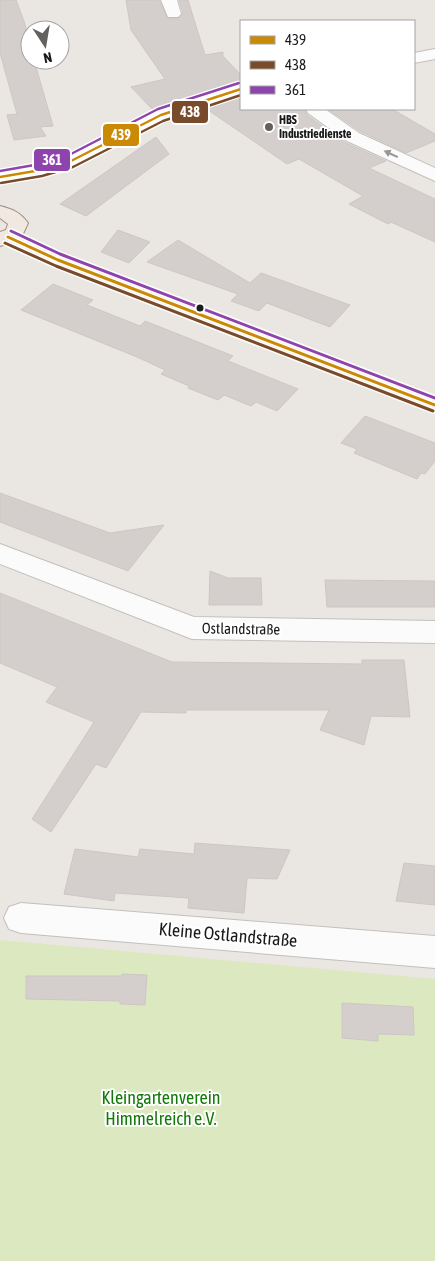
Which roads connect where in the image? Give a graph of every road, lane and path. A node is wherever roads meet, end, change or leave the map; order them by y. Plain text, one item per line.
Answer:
1 (435, 54) edge
2 (415, 58) edge
3 (240, 89) edge
4 (315, 110) edge
5 (435, 175) edge
6 (0, 177) edge
7 (0, 212) edge
8 (4, 238) edge
9 (435, 405) edge
10 (0, 554) edge
11 (435, 632) edge
12 (20, 918) dead end
13 (435, 952) edge

1 - 2 street
3 - 6 street
5 -> 4 street
7 - 8 main road
8 - 9 main road
10 - 11 street, Ostlandstraße
12 - 13 street, Kleine Ostlandstraße

